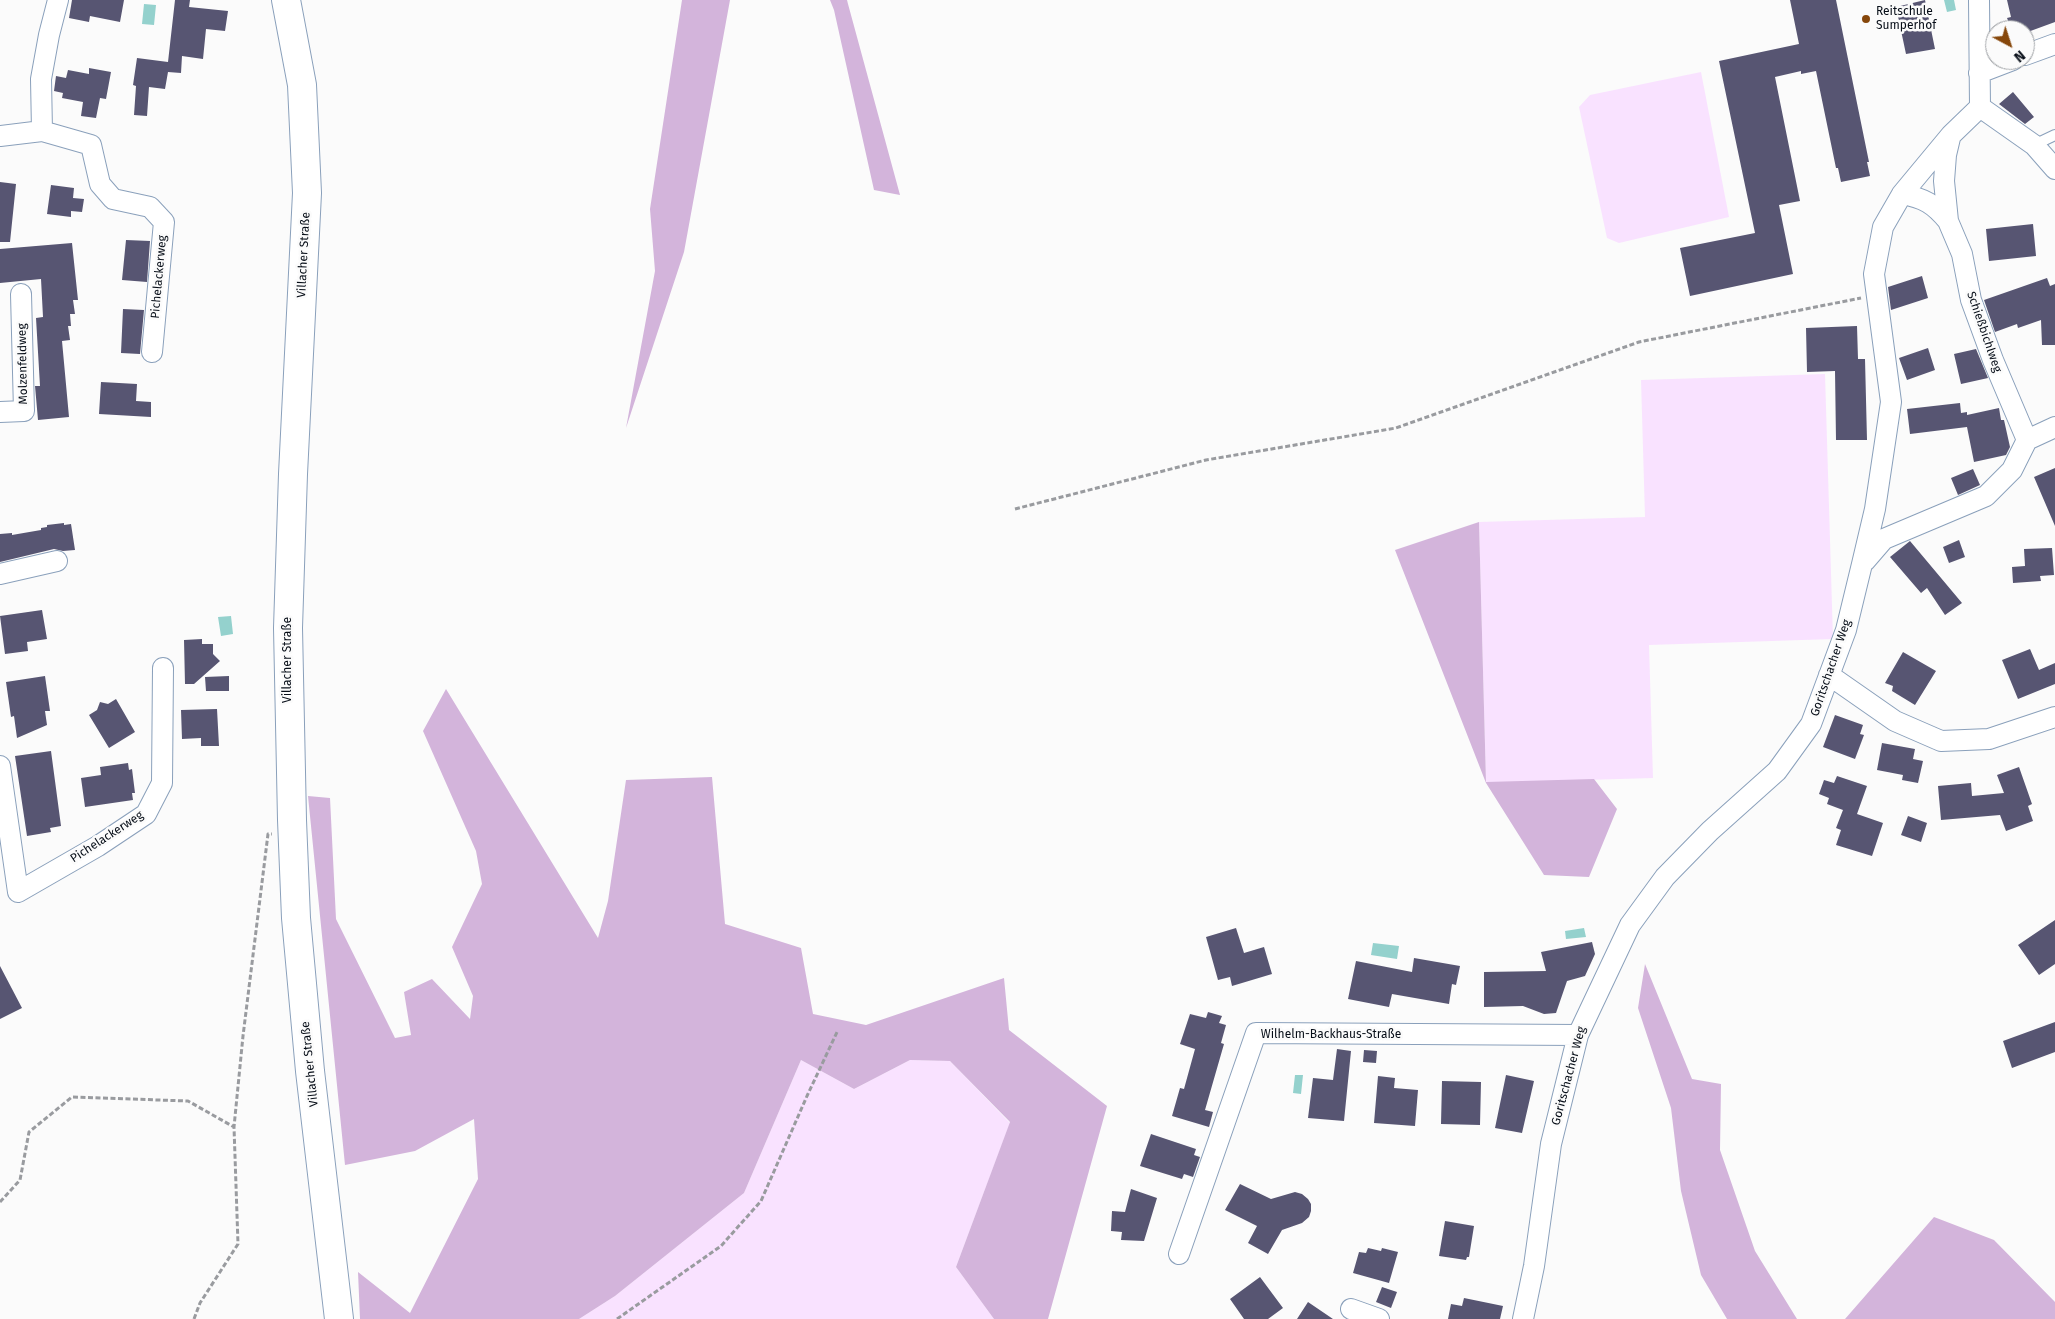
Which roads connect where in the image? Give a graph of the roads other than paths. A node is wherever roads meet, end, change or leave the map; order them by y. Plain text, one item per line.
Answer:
1 (58, 0) edge
2 (286, 0) edge
3 (1979, 0) edge
4 (2055, 44) edge
5 (2035, 51) edge
6 (1987, 70) edge
7 (1979, 73) junction
8 (1980, 107) junction
9 (42, 131) junction
10 (1951, 135) junction
11 (0, 136) edge
12 (2055, 136) edge
13 (2034, 145) junction
14 (2055, 169) edge
15 (1902, 194) junction
16 (1948, 221) junction
17 (21, 294) dead end
18 (152, 352) dead end
19 (0, 412) edge
20 (2055, 427) edge
21 (2027, 440) junction
22 (57, 561) dead end
23 (1862, 564) junction
24 (0, 574) edge
25 (163, 668) dead end
26 (1830, 675) junction
27 (2055, 717) edge
28 (0, 766) edge
29 (1578, 1035) junction
30 (1180, 1254) dead end
31 (1351, 1309) dead end
32 (339, 1319) edge
33 (1379, 1319) edge
34 (1523, 1319) edge

1 - 9 street
2 - 32 main road, Villacher Straße
3 - 7 street
4 - 5 street
6 - 7 street
7 - 8 street
8 - 10 street, Goritschacher Weg
8 - 13 street
9 - 11 street
9 - 18 street, Pichelackerweg
10 - 15 street, Goritschacher Weg
10 - 16 street, Schießbichlweg
12 - 13 lane
13 - 14 street
15 - 16 street, Schießbichlweg
15 - 23 street, Goritschacher Weg
16 - 21 street, Schießbichlweg
17 - 19 street, Molzenfeldweg
20 - 21 street
21 - 23 street
22 - 24 street
23 - 26 street, Goritschacher Weg
25 - 28 street, Pichelackerweg
26 - 27 street
26 - 29 street, Goritschacher Weg
29 - 30 street, Wilhelm-Backhaus-Straße
29 - 34 street, Goritschacher Weg
31 - 33 street

